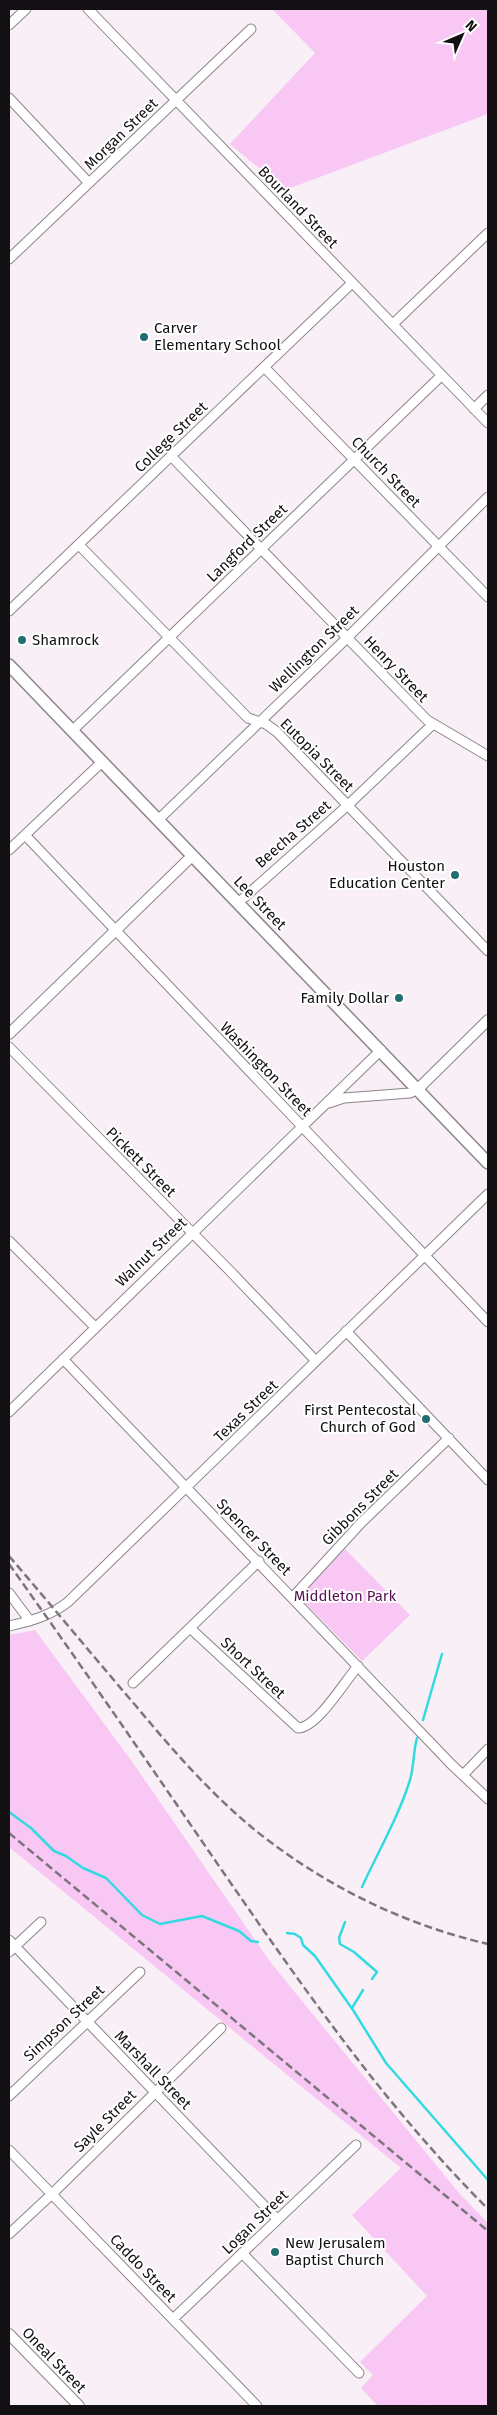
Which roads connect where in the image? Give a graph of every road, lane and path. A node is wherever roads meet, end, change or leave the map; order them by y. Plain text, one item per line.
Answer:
1 (26, 9) edge
2 (88, 9) edge
3 (9, 25) edge
4 (251, 29) dead end
5 (9, 98) edge
6 (177, 100) junction
7 (89, 183) junction
8 (488, 233) edge
9 (9, 259) edge
10 (352, 284) junction
11 (393, 324) junction
12 (264, 367) junction
13 (442, 375) junction
14 (488, 395) edge
15 (474, 408) junction
16 (488, 423) edge
17 (171, 456) junction
18 (355, 460) junction
19 (488, 497) edge
20 (79, 545) junction
21 (439, 546) junction
22 (260, 550) junction
23 (488, 597) edge
24 (9, 611) edge
25 (168, 636) junction
26 (347, 638) junction
27 (9, 665) edge
28 (261, 721) junction
29 (432, 725) junction
30 (72, 730) junction
31 (488, 756) edge
32 (102, 762) junction
33 (348, 805) junction
34 (158, 820) junction
35 (25, 835) junction
36 (9, 850) edge
37 (192, 856) junction
38 (238, 902) junction
39 (114, 930) junction
40 (488, 951) edge
41 (488, 1020) edge
42 (9, 1034) edge
43 (9, 1047) edge
44 (381, 1050) junction
45 (418, 1089) junction
46 (315, 1114) junction
47 (302, 1126) junction
48 (488, 1163) edge
49 (488, 1194) edge
50 (192, 1233) junction
51 (9, 1241) edge
52 (426, 1256) junction
53 (488, 1322) edge
54 (95, 1326) junction
55 (346, 1332) junction
56 (63, 1359) junction
57 (316, 1361) junction
58 (9, 1412) edge
59 (449, 1438) junction
60 (488, 1480) edge
61 (187, 1487) junction
62 (259, 1561) junction
63 (9, 1593) edge
64 (292, 1597) junction
65 (30, 1622) junction
66 (9, 1626) edge
67 (190, 1628) junction
68 (358, 1666) junction
69 (133, 1683) dead end
70 (488, 1749) edge
71 (463, 1775) junction
72 (488, 1799) edge
73 (41, 1922) dead end
74 (11, 1946) edge
75 (140, 1972) dead end
76 (87, 2020) junction
77 (221, 2028) dead end
78 (155, 2091) junction
79 (9, 2096) edge
80 (356, 2146) dead end
81 (9, 2150) edge
82 (52, 2194) junction
83 (278, 2218) junction
84 (9, 2234) edge
85 (242, 2253) junction
86 (173, 2319) junction
87 (9, 2334) edge
88 (359, 2373) dead end
89 (78, 2406) edge
90 (257, 2406) edge

1 - 3 street
2 - 6 street, Bourland Street
4 - 6 street, Morgan Street
5 - 7 street
6 - 7 street, Morgan Street
6 - 10 street, Bourland Street
7 - 9 street, Morgan Street
8 - 11 street
10 - 11 street, Bourland Street
10 - 12 street, College Street
11 - 13 street, Bourland Street
12 - 17 street, College Street
12 - 18 street, Church Street
13 - 15 street, Bourland Street
13 - 18 street, Langford Street
14 - 15 street
15 - 16 street, Bourland Street
17 - 20 street, College Street
17 - 22 street, Henry Street
18 - 21 street, Church Street
18 - 22 street, Langford Street
19 - 21 street, Wellington Street
20 - 24 street, College Street
20 - 25 street, Eutopia Street
21 - 23 street, Church Street
21 - 26 street, Wellington Street
22 - 25 street, Langford Street
22 - 26 street, Henry Street
25 - 28 street, Eutopia Street
25 - 30 street, Langford Street
26 - 28 street, Wellington Street
26 - 29 street, Henry Street
27 - 30 main road, Lee Street
28 - 33 street, Eutopia Street
28 - 34 street, Wellington Street
29 - 31 street, Henry Street
29 - 33 street, Beecha Street
30 - 32 main road, Lee Street
32 - 34 main road, Lee Street
32 - 35 street
33 - 38 street, Beecha Street
33 - 40 street, Eutopia Street
34 - 37 main road, Lee Street
35 - 36 street
35 - 39 street, Washington Street
37 - 38 main road, Lee Street
37 - 39 street
38 - 44 main road, Lee Street
39 - 42 street
39 - 47 street, Washington Street
41 - 45 street
43 - 50 street, Pickett Street
44 - 45 main road, Lee Street
44 - 46 street, Walnut Street
45 - 46 street, Walnut Street
45 - 48 main road, Lee Street
46 - 47 street, Walnut Street
47 - 50 street, Walnut Street
47 - 52 street, Washington Street
49 - 52 street, Texas Street
50 - 54 street, Walnut Street
50 - 57 street, Pickett Street
51 - 54 street
52 - 53 street, Washington Street
52 - 55 street, Texas Street
54 - 56 street, Walnut Street
55 - 57 street, Texas Street
55 - 59 street
56 - 58 street, Walnut Street
56 - 61 street, Spencer Street
57 - 61 street, Texas Street
59 - 60 street
59 - 64 street, Gibbons Street
61 - 62 street, Spencer Street
61 - 65 street, Texas Street
62 - 64 street, Spencer Street
62 - 67 street
63 - 65 street
64 - 68 street, Spencer Street
65 - 66 street, Texas Street
67 - 68 street, Short Street
67 - 69 street
68 - 71 street, Spencer Street
70 - 71 street
71 - 72 street, Spencer Street
73 - 74 street
74 - 76 street, Marshall Street
75 - 76 street, Simpson Street
76 - 78 street, Marshall Street
76 - 79 street, Simpson Street
77 - 78 street, Sayle Street
78 - 82 street, Sayle Street
78 - 83 street, Marshall Street
80 - 83 street, Logan Street
81 - 82 street, Caddo Street
82 - 84 street, Sayle Street
82 - 86 street, Caddo Street
83 - 85 street, Logan Street
85 - 86 street, Logan Street
85 - 88 street
86 - 90 street, Caddo Street
87 - 89 street, Oneal Street

